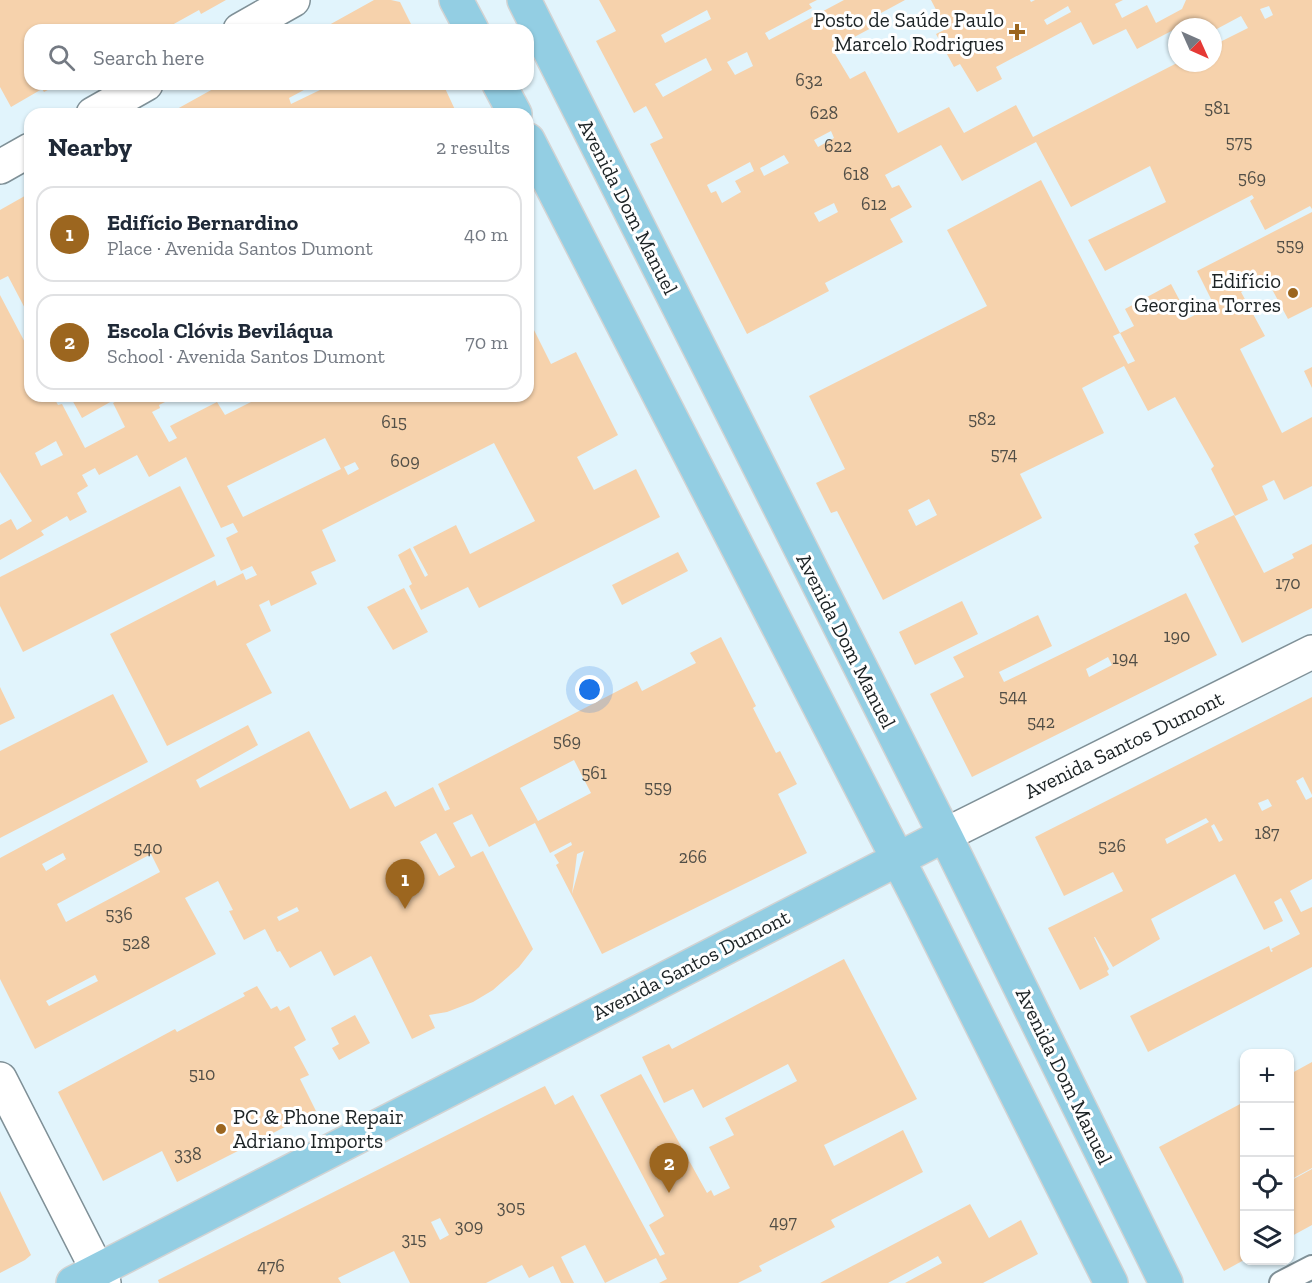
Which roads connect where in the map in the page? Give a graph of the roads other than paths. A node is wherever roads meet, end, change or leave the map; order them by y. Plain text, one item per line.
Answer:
1 (293, 0) edge
2 (456, 0) edge
3 (524, 0) edge
4 (251, 24) edge
5 (469, 24) edge
6 (135, 90) edge
7 (502, 90) edge
8 (104, 108) edge
9 (512, 108) edge
10 (534, 152) edge
11 (24, 153) edge
12 (0, 167) edge
13 (1312, 652) edge
14 (945, 835) junction
15 (897, 859) junction
16 (0, 1079) edge
17 (1312, 1267) edge
18 (91, 1279) edge
19 (1111, 1283) edge
20 (1166, 1283) edge
21 (1281, 1283) edge

1 - 4 main road
2 - 5 main road
3 - 14 main road, Avenida Dom Manuel
6 - 8 main road
7 - 9 main road
10 - 15 main road
11 - 12 main road
13 - 14 main road, Avenida Santos Dumont
14 - 15 main road, Avenida Santos Dumont
14 - 20 main road, Avenida Dom Manuel
15 - 18 main road, Avenida Santos Dumont
15 - 19 main road
16 - 18 main road
17 - 21 lane

